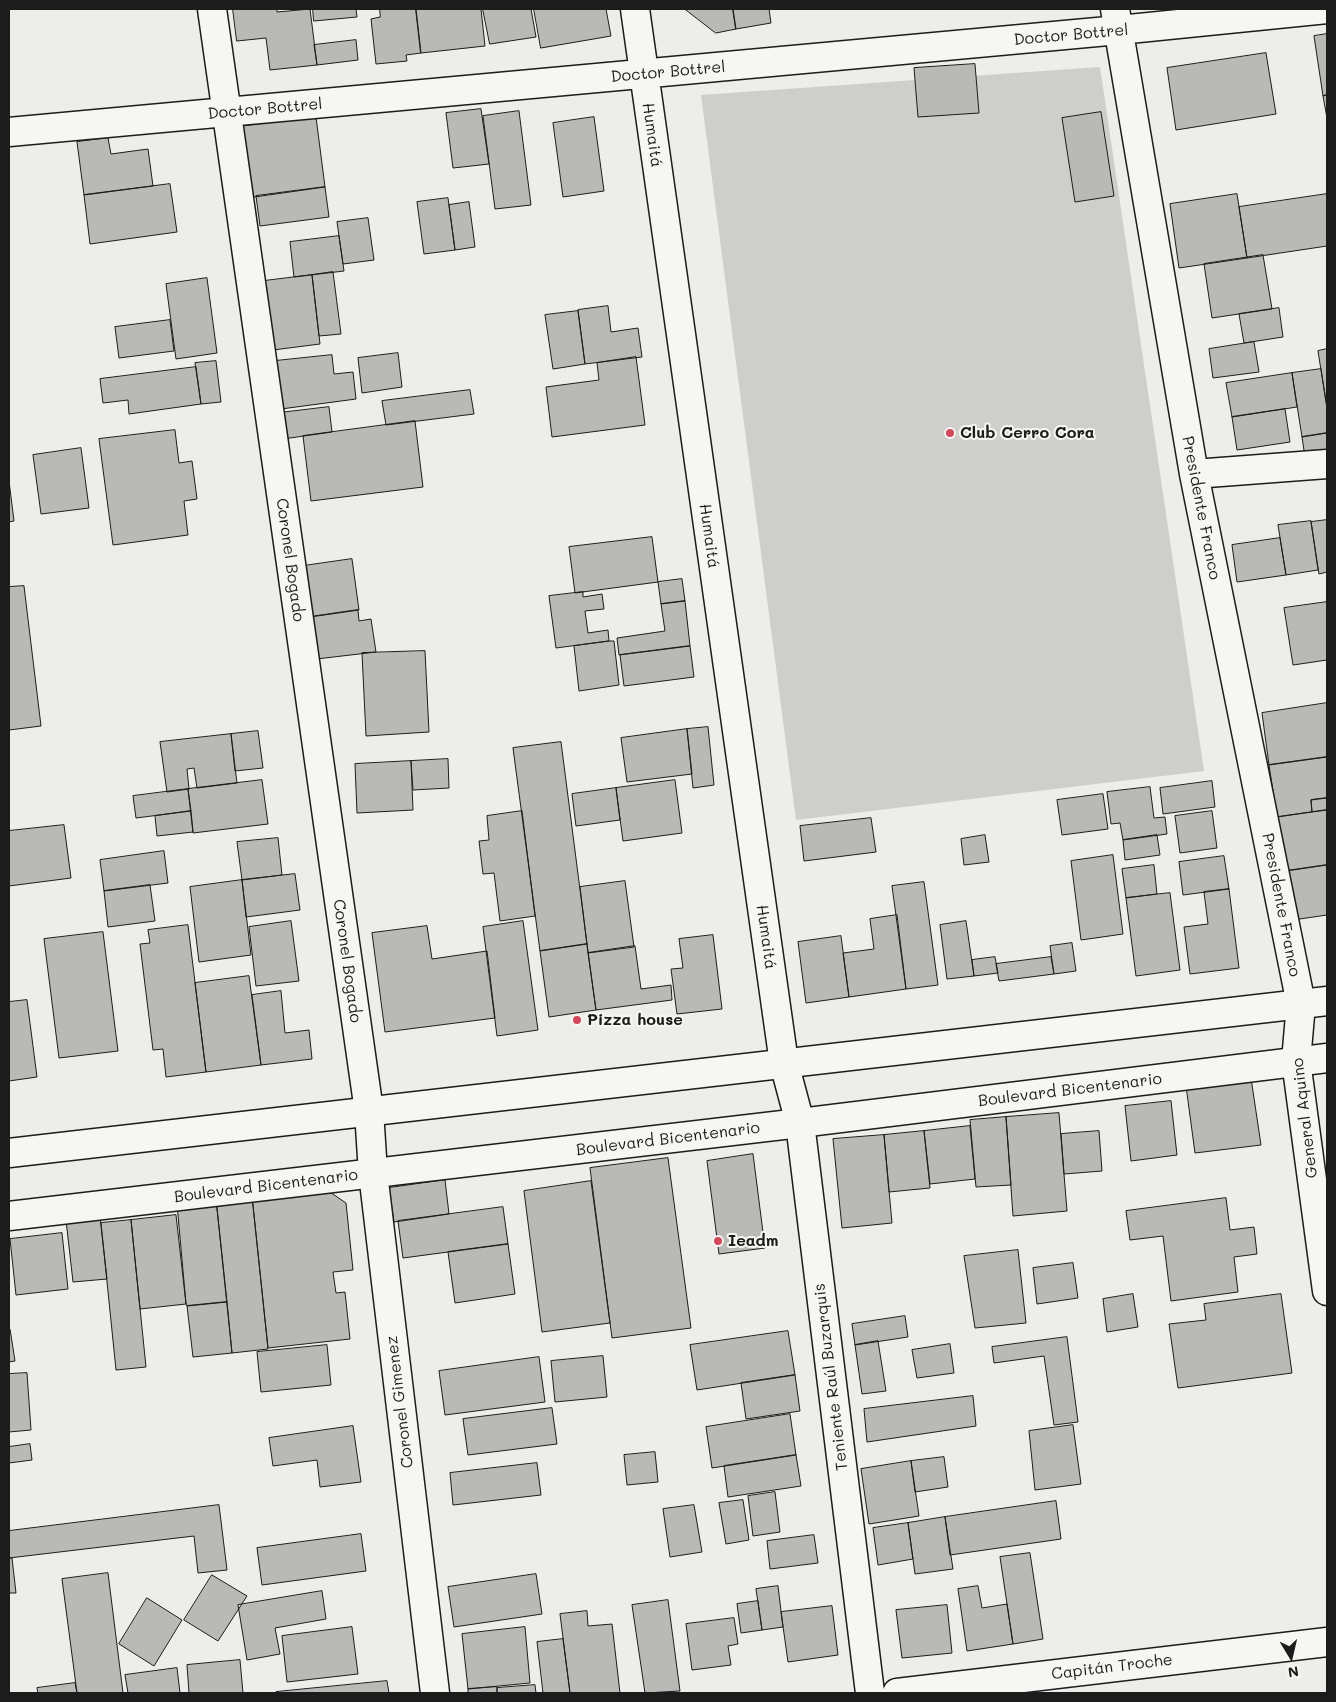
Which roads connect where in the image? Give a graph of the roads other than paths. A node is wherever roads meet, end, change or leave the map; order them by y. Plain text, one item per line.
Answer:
1 (212, 9) edge
2 (635, 9) edge
3 (1327, 9) edge
4 (1117, 20) edge
5 (643, 74) junction
6 (226, 112) junction
7 (9, 132) edge
8 (1327, 464) edge
9 (1194, 474) junction
10 (1327, 1001) edge
11 (1301, 1004) junction
12 (1327, 1058) edge
13 (1296, 1061) junction
14 (784, 1063) junction
15 (368, 1111) junction
16 (800, 1123) junction
17 (9, 1154) edge
18 (373, 1173) junction
19 (9, 1216) edge
20 (1327, 1291) edge
21 (1327, 1642) edge
22 (435, 1693) edge
23 (870, 1693) edge
24 (897, 1693) edge

1 - 6 street, Coronel Bogado
2 - 5 street, Humaitá
3 - 4 street, Doctor Bottrel
4 - 5 street, Doctor Bottrel
4 - 9 street, Presidente Franco
5 - 6 street, Doctor Bottrel
5 - 14 street, Humaitá
6 - 7 street, Doctor Bottrel
6 - 15 street, Coronel Bogado
8 - 9 street
9 - 11 street, Presidente Franco
10 - 11 street
11 - 13 street, General Aquino
11 - 14 street
12 - 13 street, Boulevard Bicentenario
13 - 16 street, Boulevard Bicentenario
13 - 20 street, General Aquino
14 - 15 street
14 - 16 street, Teniente Raúl Buzarquis
15 - 17 street
15 - 18 street, Coronel Gimenez
16 - 18 street, Boulevard Bicentenario
16 - 23 street, Teniente Raúl Buzarquis
18 - 19 street, Boulevard Bicentenario
18 - 22 street, Coronel Gimenez
21 - 24 street, Capitán Troche

